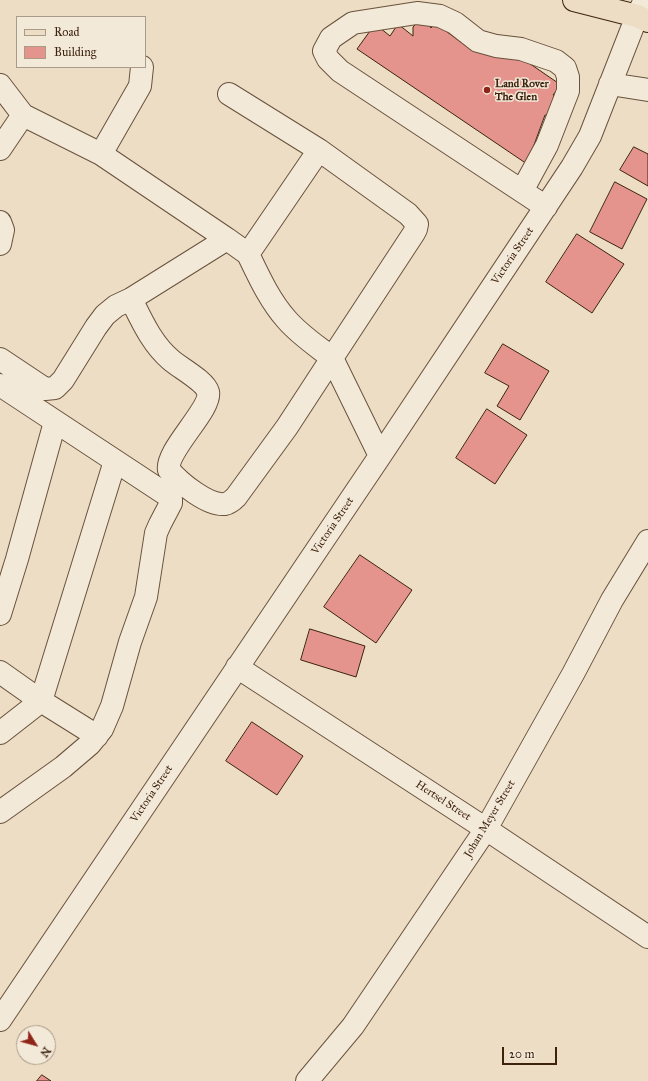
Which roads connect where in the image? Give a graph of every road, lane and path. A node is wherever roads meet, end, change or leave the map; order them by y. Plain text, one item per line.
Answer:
1 (574, 0) edge
2 (643, 12) edge
3 (142, 68) edge
4 (610, 84) junction
5 (0, 86) edge
6 (648, 90) edge
7 (229, 94) dead end
8 (23, 115) junction
9 (0, 149) edge
10 (319, 150) junction
11 (101, 154) junction
12 (522, 191) junction
13 (546, 207) junction
14 (0, 222) edge
15 (227, 239) junction
16 (0, 244) edge
17 (248, 254) junction
18 (131, 299) junction
19 (332, 358) junction
20 (0, 359) edge
21 (0, 385) edge
22 (55, 422) junction
23 (380, 456) junction
24 (115, 461) junction
25 (648, 541) edge
26 (0, 614) edge
27 (237, 667) junction
28 (0, 672) edge
29 (41, 701) junction
30 (0, 733) edge
31 (97, 736) junction
32 (0, 812) edge
33 (486, 829) junction
34 (648, 937) edge
35 (0, 1020) edge
36 (308, 1081) edge

1 - 2 main road
2 - 4 street, Victoria Street
3 - 11 street
4 - 6 street
4 - 13 street, Victoria Street
5 - 8 street
7 - 10 street
8 - 9 street
8 - 11 street
10 - 17 street
10 - 19 street
11 - 15 street
12 - 12 street
12 - 13 street
13 - 23 street, Victoria Street
14 - 16 street
15 - 17 street
15 - 18 street
17 - 19 street
18 - 19 street
18 - 20 street
19 - 23 street
21 - 22 street
22 - 24 street
22 - 26 street
23 - 27 street, Victoria Street
24 - 29 street
24 - 31 street
25 - 33 street, Johan Meyer Street
27 - 33 street, Hertsel Street
27 - 35 street, Victoria Street
28 - 29 street
29 - 30 street
29 - 31 street
31 - 32 street
33 - 34 street, Hertsel Street
33 - 36 street, Johan Meyer Street

